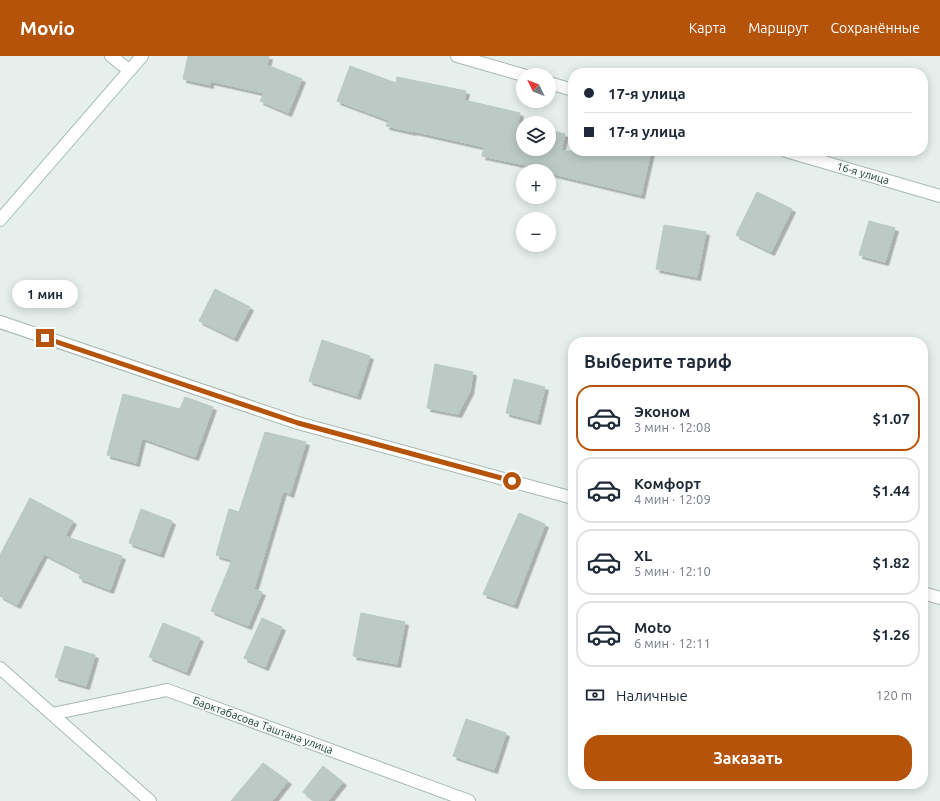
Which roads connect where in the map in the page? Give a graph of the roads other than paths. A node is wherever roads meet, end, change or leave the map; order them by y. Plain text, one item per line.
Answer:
1 (111, 56) edge
2 (142, 56) edge
3 (457, 56) edge
4 (129, 70) junction
5 (516, 73) edge
6 (556, 85) edge
7 (568, 89) edge
8 (803, 156) edge
9 (940, 196) edge
10 (0, 220) edge
11 (0, 322) edge
12 (568, 497) edge
13 (928, 594) edge
14 (940, 598) edge
15 (0, 668) edge
16 (52, 714) junction
17 (150, 801) edge
18 (469, 801) edge

1 - 4 street
2 - 4 street
3 - 5 street
4 - 10 street
6 - 7 street
8 - 9 street, 16-я улица
11 - 12 street
13 - 14 street
15 - 16 street
16 - 17 street
16 - 18 street, Барктабасова Таштана улица

